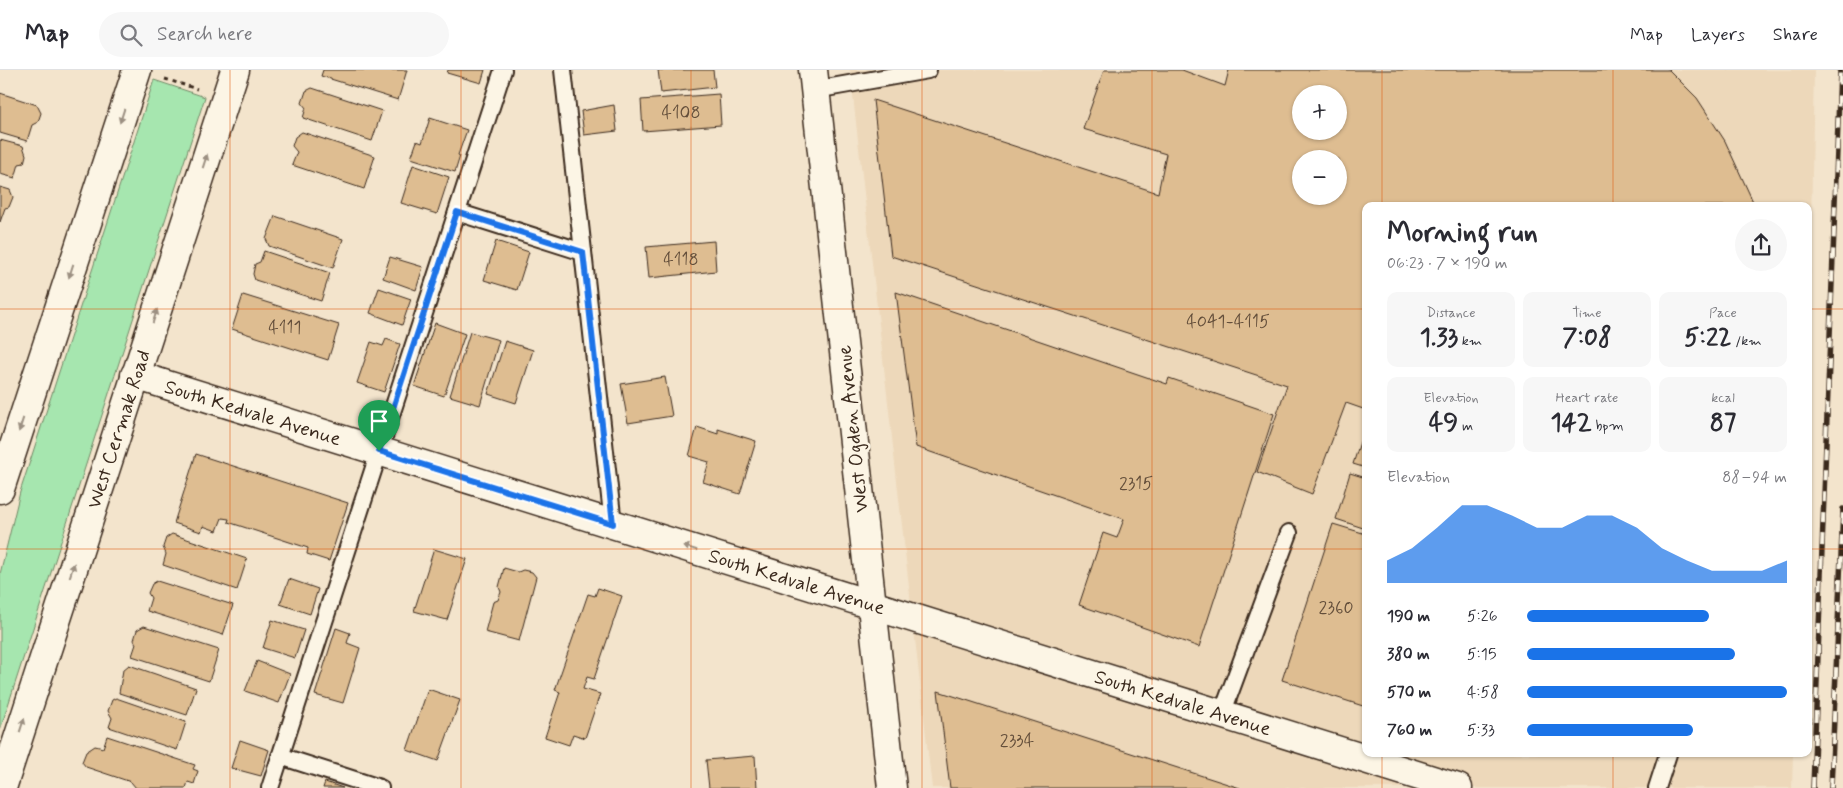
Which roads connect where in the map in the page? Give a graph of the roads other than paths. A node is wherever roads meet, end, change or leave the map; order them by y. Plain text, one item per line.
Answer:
1 (503, 70) edge
2 (563, 70) edge
3 (928, 70) edge
4 (147, 73) edge
5 (223, 77) edge
6 (814, 80) edge
7 (457, 212) junction
8 (583, 252) junction
9 (135, 375) junction
10 (379, 451) junction
11 (0, 489) edge
12 (613, 524) junction
13 (1289, 533) dead end
14 (871, 604) junction
15 (1222, 714) junction
16 (280, 756) junction
17 (1667, 757) edge
18 (2, 788) edge
19 (270, 788) edge
20 (380, 788) edge
21 (892, 788) edge
22 (1458, 788) edge
23 (1657, 788) edge

1 - 7 lane
2 - 8 lane
3 - 6 lane
4 -> 11 main road
9 -> 5 main road, West Cermak Road
6 - 14 main road, West Ogden Avenue
7 - 8 lane
7 - 10 lane
8 - 12 lane
9 - 10 main road, South Kedvale Avenue
18 -> 9 main road, West Cermak Road
10 - 12 main road, South Kedvale Avenue
10 - 16 lane
14 -> 12 main road, South Kedvale Avenue
13 - 15 lane
14 - 15 main road, South Kedvale Avenue
14 - 21 main road, West Ogden Avenue
15 - 22 main road, South Kedvale Avenue
16 - 19 lane
16 - 20 lane
17 - 23 lane

